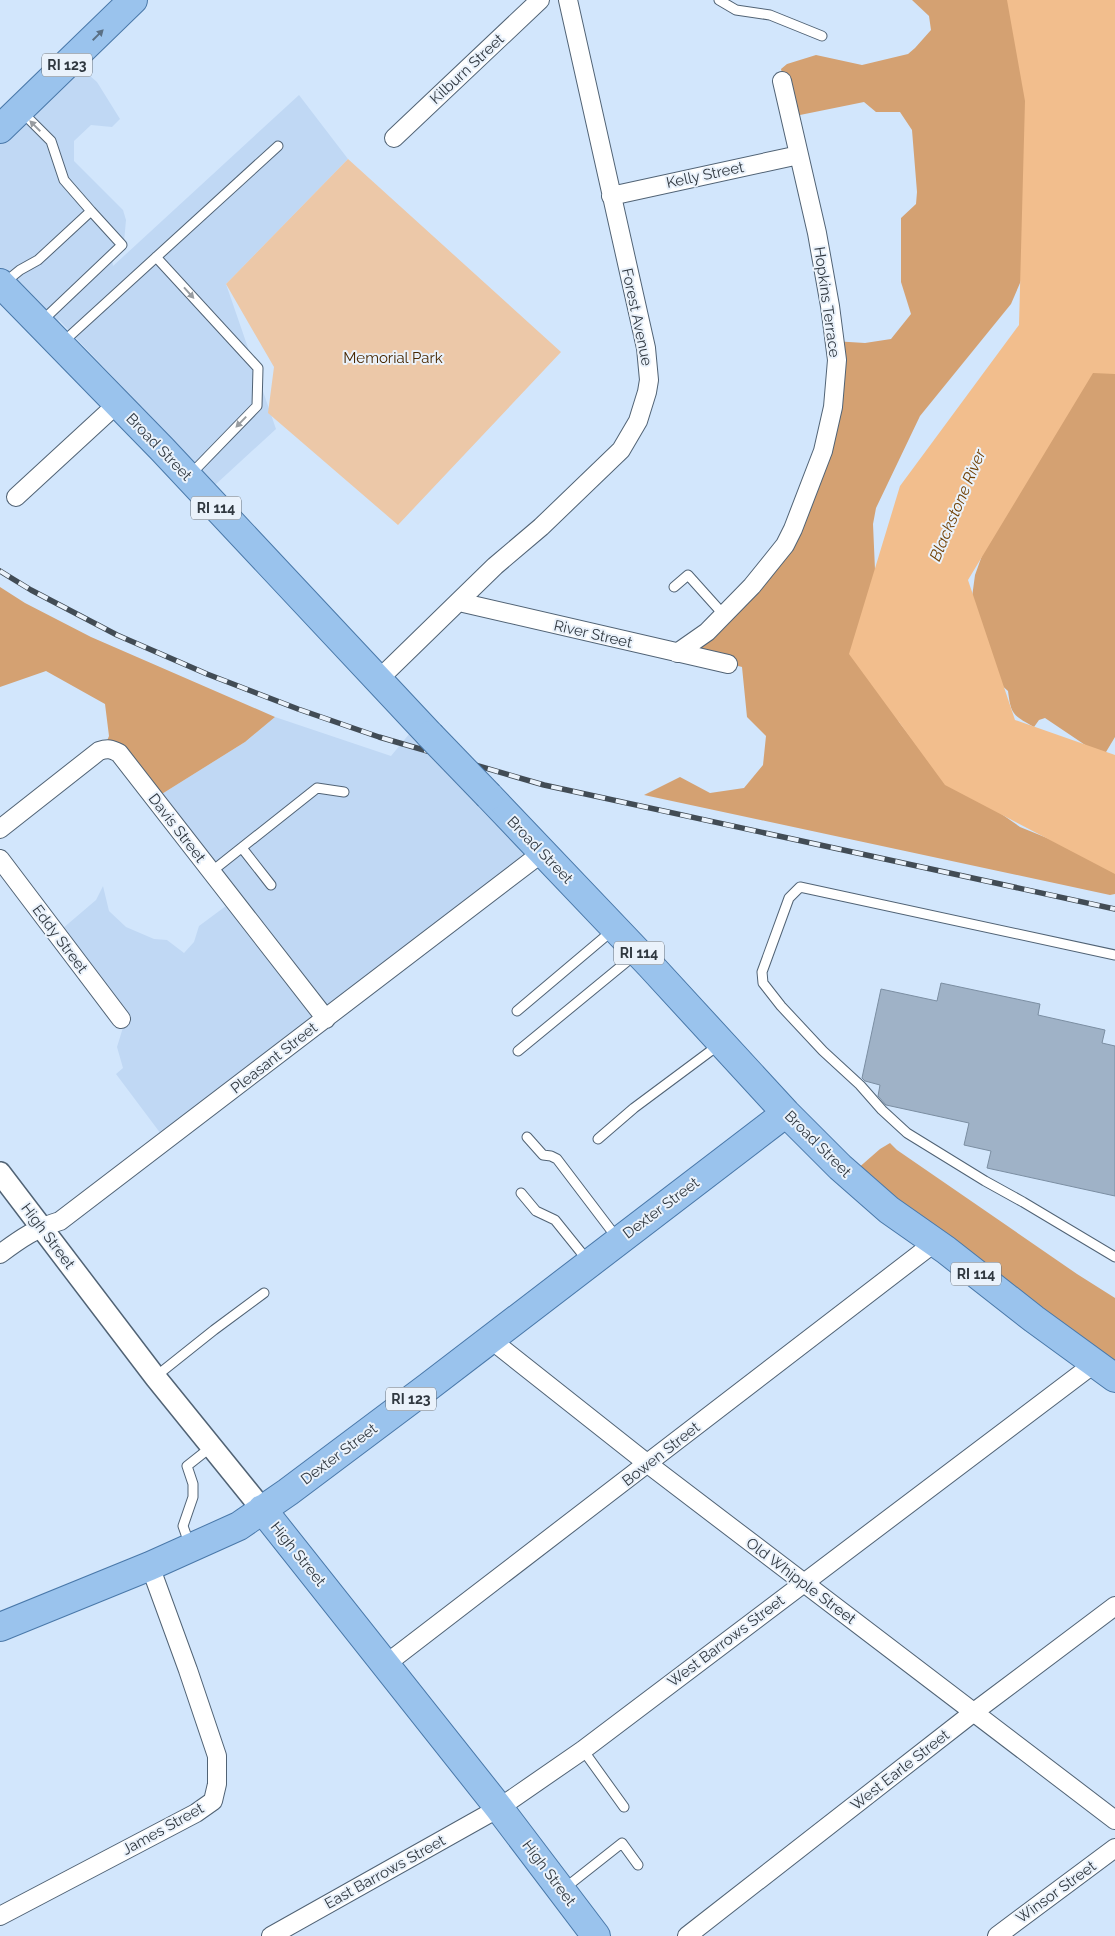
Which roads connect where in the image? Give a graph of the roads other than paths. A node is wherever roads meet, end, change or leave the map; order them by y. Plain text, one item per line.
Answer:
1 (133, 0) edge
2 (540, 0) edge
3 (568, 0) edge
4 (718, 0) edge
5 (822, 36) dead end
6 (782, 80) dead end
7 (20, 110) junction
8 (0, 129) edge
9 (394, 138) dead end
10 (278, 146) dead end
11 (799, 155) junction
12 (611, 196) junction
13 (90, 211) junction
14 (156, 257) junction
15 (1, 285) edge
16 (39, 323) junction
17 (60, 345) junction
18 (117, 404) junction
19 (188, 477) junction
20 (16, 497) dead end
21 (674, 587) dead end
22 (458, 602) junction
23 (723, 614) junction
24 (677, 653) junction
25 (728, 664) dead end
26 (378, 680) junction
27 (344, 792) dead end
28 (0, 828) edge
29 (242, 848) junction
30 (543, 852) junction
31 (0, 859) edge
32 (211, 872) junction
33 (271, 885) dead end
34 (615, 928) junction
35 (638, 952) junction
36 (1115, 955) edge
37 (517, 1011) dead end
38 (121, 1019) dead end
39 (326, 1019) junction
40 (722, 1043) junction
41 (518, 1051) dead end
42 (786, 1113) junction
43 (527, 1137) dead end
44 (598, 1139) dead end
45 (0, 1173) edge
46 (521, 1193) dead end
47 (41, 1227) junction
48 (618, 1241) junction
49 (934, 1242) junction
50 (0, 1254) edge
51 (1115, 1257) edge
52 (589, 1263) junction
53 (264, 1293) dead end
54 (490, 1339) junction
55 (1105, 1370) edge
56 (155, 1377) junction
57 (210, 1446) junction
58 (648, 1464) junction
59 (262, 1509) junction
60 (191, 1548) junction
61 (150, 1566) junction
62 (804, 1583) junction
63 (1115, 1606) edge
64 (0, 1626) edge
65 (386, 1664) junction
66 (974, 1712) junction
67 (583, 1750) junction
68 (624, 1807) dead end
69 (499, 1808) junction
70 (1115, 1820) edge
71 (1115, 1848) edge
72 (638, 1865) dead end
73 (563, 1890) junction
74 (0, 1916) edge
75 (271, 1936) edge
76 (596, 1936) edge
77 (687, 1936) edge
78 (997, 1936) edge

7 -> 1 main road, RI 123
2 - 9 street, Kilburn Street
3 - 12 street, Forest Avenue
4 - 5 lane
6 - 11 street, Hopkins Terrace
7 - 8 main road, RI 123
13 -> 7 lane
10 - 14 lane
11 - 12 street, Kelly Street
11 - 23 street, Hopkins Terrace
12 - 22 street, Forest Avenue
13 - 15 lane
13 - 16 lane
14 - 17 lane
14 -> 19 lane
15 - 16 main road, Broad Street / RI 114
16 - 17 main road, Broad Street / RI 114
17 - 18 main road, Broad Street / RI 114
18 - 19 main road, Broad Street / RI 114
18 - 20 street
19 - 26 main road, Broad Street / RI 114
21 - 23 lane
22 - 24 street, River Street
22 - 26 street, Forest Avenue
23 - 24 street, Hopkins Terrace
24 - 25 street, River Street
26 - 30 main road, Broad Street / RI 114, bridge
27 - 29 lane
28 - 32 street, Davis Street
29 - 32 lane
29 - 33 lane
30 - 34 main road, Broad Street / RI 114
30 - 39 street, Pleasant Street
31 - 38 street, Eddy Street
32 - 39 street, Davis Street
34 - 35 main road, Broad Street / RI 114
34 - 37 lane
35 - 40 main road, Broad Street / RI 114
35 - 41 lane
36 - 51 lane
39 - 47 street, Pleasant Street
40 - 42 main road, Broad Street / RI 114
40 - 44 lane
42 - 48 main road, Dexter Street / RI 123
42 - 49 main road, Broad Street / RI 114
43 - 48 lane
45 - 47 street, High Street
46 - 52 lane
47 - 50 street, Pleasant Street
47 - 56 street, High Street
48 - 52 main road, Dexter Street / RI 123
49 - 55 main road, Broad Street / RI 114
49 - 58 street, Bowen Street
52 - 54 main road, Dexter Street / RI 123
53 - 56 lane
54 - 58 street, Old Whipple Street
54 - 59 main road, Dexter Street / RI 123
55 - 62 street, West Barrows Street
56 - 57 street, High Street
57 - 59 street, High Street
57 - 60 lane
58 - 62 street, Old Whipple Street
58 - 65 street, Bowen Street
59 - 60 main road, Dexter Street / RI 123
59 - 65 main road, High Street
60 - 61 main road, Dexter Street / RI 123
61 - 64 main road, Dexter Street / RI 123
61 - 74 street, James Street
62 - 66 street, Old Whipple Street
62 - 67 street, West Barrows Street
63 - 66 street, West Earle Street
65 - 69 main road, High Street
66 - 70 street, Old Whipple Street
66 - 77 street, West Earle Street
67 - 68 lane
67 - 69 street, West Barrows Street
69 - 73 main road, High Street
69 - 75 street, East Barrows Street
71 - 78 street, Winsor Street
72 - 73 lane
73 - 76 main road, High Street

